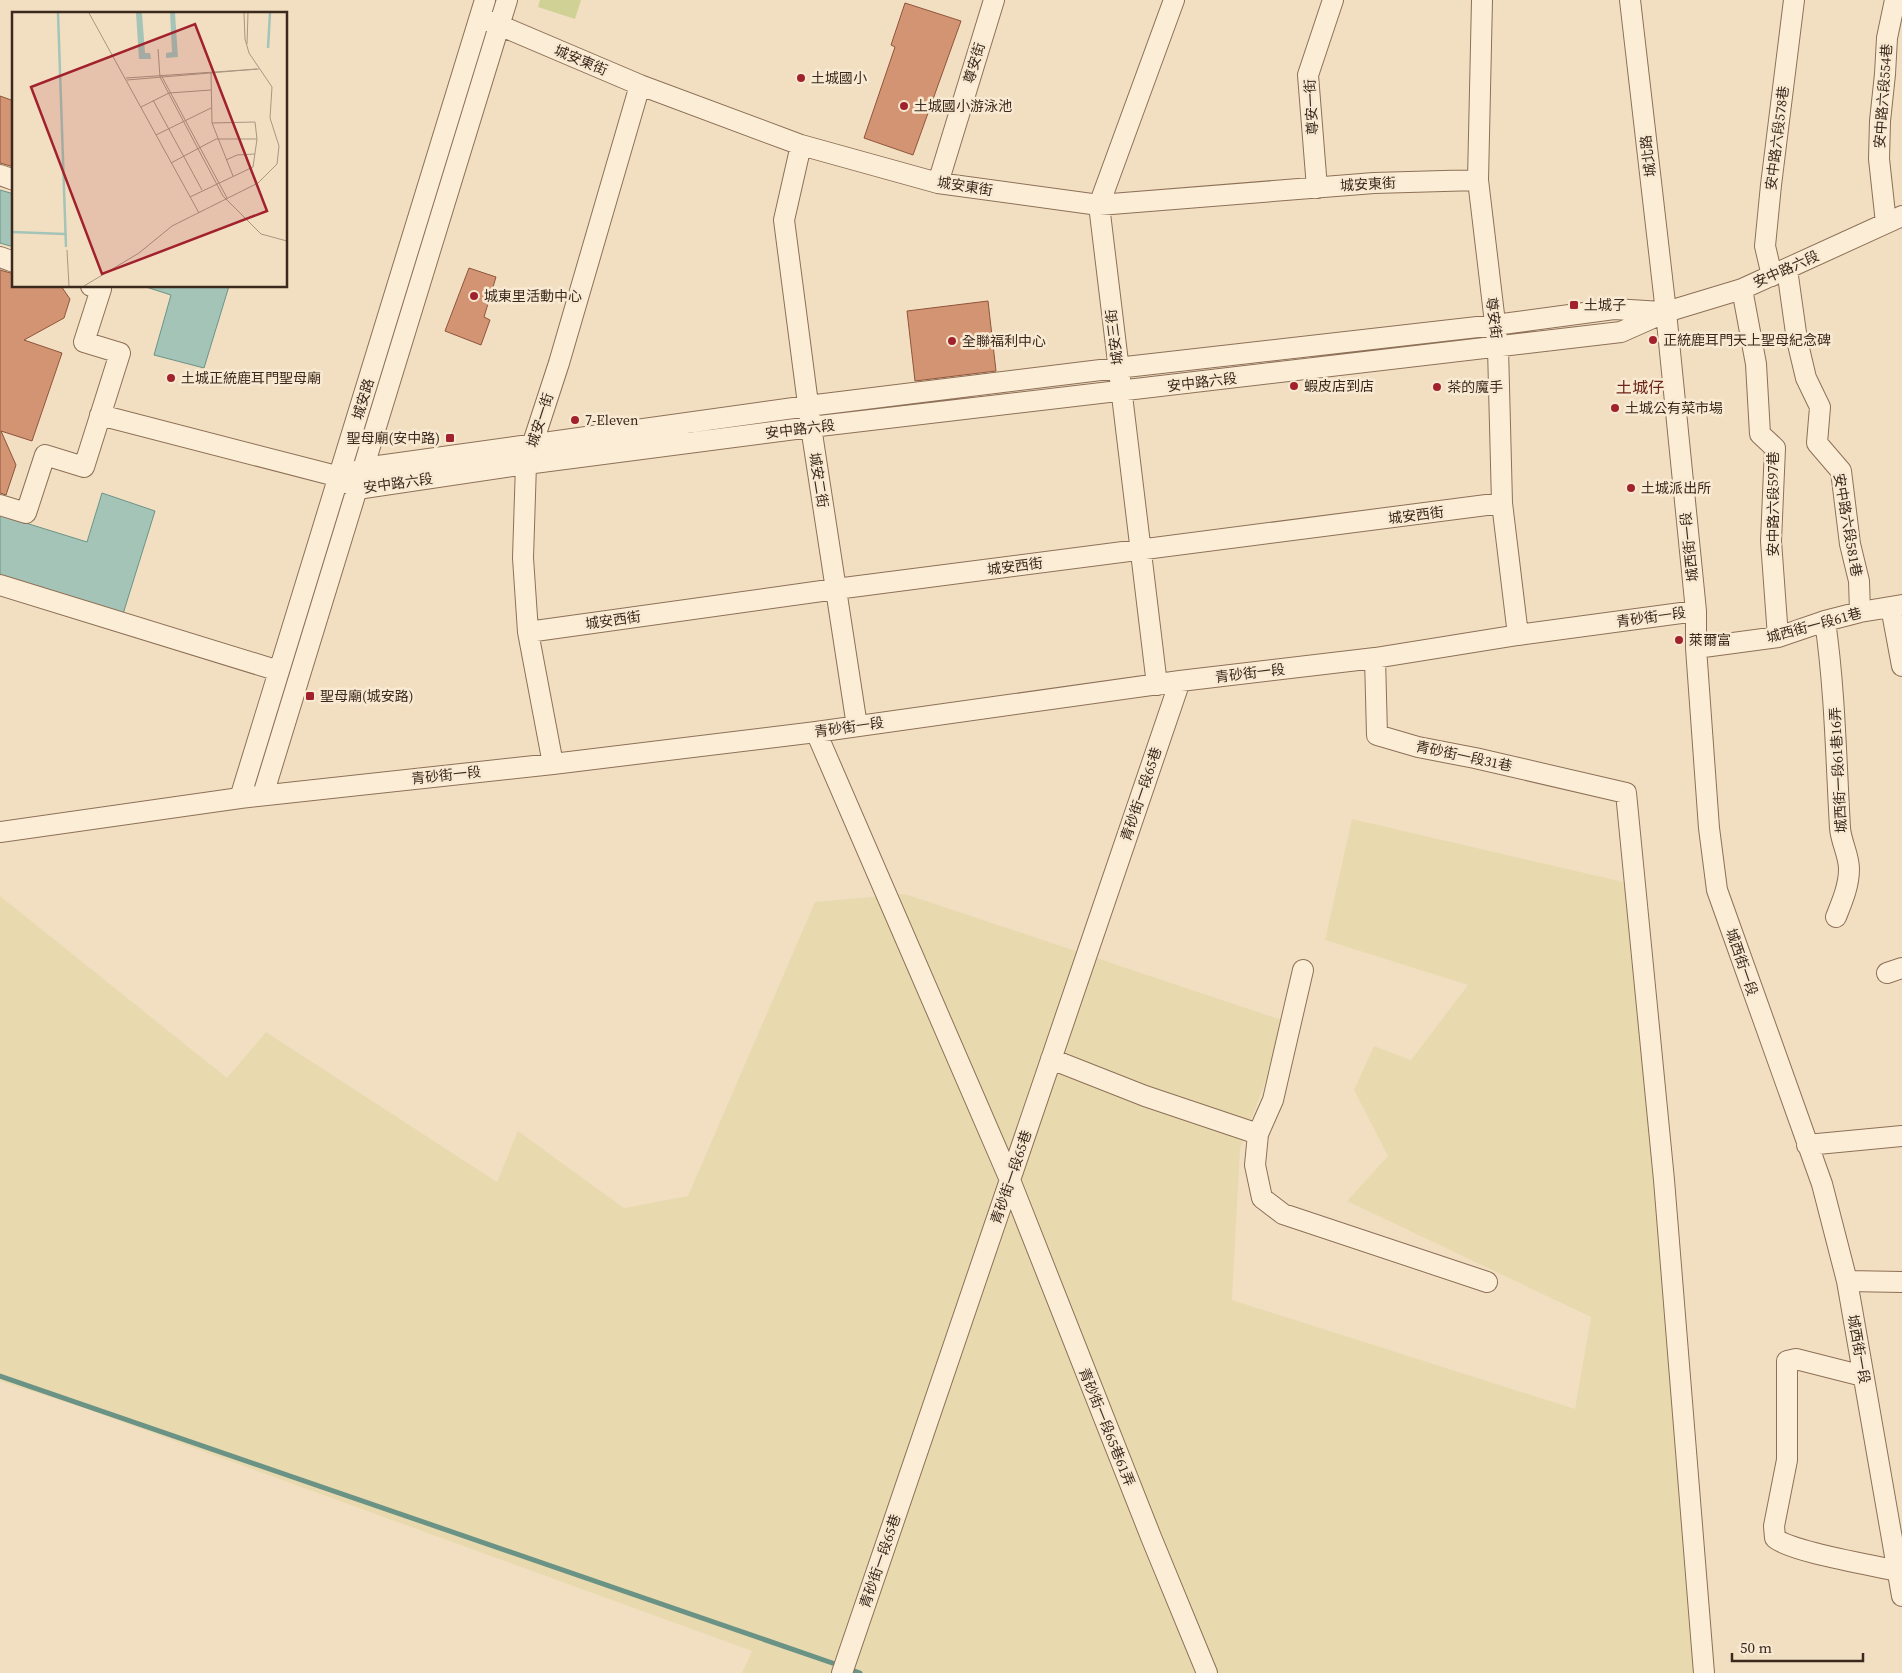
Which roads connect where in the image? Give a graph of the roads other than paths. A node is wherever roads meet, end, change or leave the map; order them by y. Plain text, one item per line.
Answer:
1 (507, 0) edge
2 (994, 0) edge
3 (1174, 0) edge
4 (1333, 0) edge
5 (1482, 0) edge
6 (1630, 0) edge
7 (1794, 0) edge
8 (1897, 2) edge
9 (483, 8) edge
10 (499, 25) junction
11 (640, 85) junction
12 (801, 145) junction
13 (0, 175) edge
14 (12, 179) edge
15 (1478, 180) junction
16 (938, 183) junction
17 (1317, 188) junction
18 (1099, 205) junction
19 (1894, 220) edge
20 (0, 257) edge
21 (12, 261) edge
22 (1780, 273) junction
23 (98, 288) edge
24 (1742, 289) junction
25 (1666, 312) junction
26 (1495, 325) junction
27 (1498, 348) junction
28 (1117, 368) junction
29 (1120, 392) junction
30 (808, 406) junction
31 (100, 415) junction
32 (811, 427) junction
33 (532, 443) junction
34 (526, 464) junction
35 (364, 468) junction
36 (340, 477) junction
37 (357, 489) junction
38 (1502, 504) junction
39 (0, 505) edge
40 (1140, 550) junction
41 (0, 585) edge
42 (836, 589) junction
43 (1897, 606) edge
44 (1696, 612) junction
45 (1860, 612) junction
46 (1824, 621) junction
47 (528, 632) junction
48 (1518, 635) junction
49 (1778, 637) junction
50 (1696, 648) junction
51 (1376, 658) junction
52 (1902, 666) edge
53 (279, 672) junction
54 (1180, 682) junction
55 (1157, 685) junction
56 (857, 726) junction
57 (816, 732) junction
58 (553, 764) junction
59 (263, 795) junction
60 (240, 798) junction
61 (0, 832) edge
62 (1836, 917) dead end
63 (1303, 970) dead end
64 (1051, 1059) junction
65 (1258, 1134) junction
66 (1902, 1136) edge
67 (1807, 1145) junction
68 (1010, 1180) junction
69 (1847, 1281) junction
70 (1487, 1282) dead end
71 (1902, 1282) edge
72 (1863, 1376) junction
73 (1893, 1493) edge
74 (1898, 1561) edge
75 (1902, 1596) edge
76 (842, 1673) edge
77 (1207, 1673) edge
78 (1704, 1673) edge

1 - 10 street, 城安路
2 - 16 street, 尊安街
3 - 18 street, 城安三街
4 - 17 street, 尊安一街
5 - 15 street, 尊安街
6 - 25 street, 城北路
7 - 22 street, 安中路六段578巷
8 - 19 street, 安中路六段554巷
9 - 10 street, 城安東街
9 - 36 street, 城安路
10 - 11 street, 城安東街
10 - 35 street, 城安路
11 - 12 street, 城安東街
11 - 33 street, 城安一街
12 - 16 street, 城安東街
12 - 30 street, 城安二街
13 - 14 street
15 - 17 street, 城安東街
15 - 26 street, 尊安街
16 - 18 street, 城安東街
17 - 18 street, 城安東街
18 - 28 street, 城安三街
19 - 22 street, 安中路六段
20 - 21 street
22 - 24 street, 安中路六段
22 - 45 street, 安中路六段581巷
23 - 31 street
24 - 25 street, 安中路六段
24 - 49 street, 安中路六段597巷
25 - 26 street, 安中路六段
25 - 27 street, 安中路六段
25 - 44 street, 城西街一段
26 - 27 street, 尊安街
26 - 28 street, 安中路六段
27 - 29 street, 安中路六段
27 - 38 street, 尊安街
28 - 29 street, 城安三街
28 - 30 street, 安中路六段
29 - 32 street, 安中路六段
29 - 40 street, 城安三街
30 - 32 street, 城安二街
30 - 33 street, 安中路六段
31 - 36 street
31 - 39 street
32 - 34 street, 安中路六段
32 - 42 street, 城安二街
33 - 34 street, 城安一街
33 - 35 street, 安中路六段
34 - 37 street, 安中路六段
34 - 47 street, 城安一街
35 - 36 street, 安中路六段
35 - 37 street, 城安路
36 - 37 street, 安中路六段
36 - 53 street, 城安路
37 - 59 street, 城安路
38 - 40 street, 城安西街
38 - 48 street, 尊安街
40 - 42 street, 城安西街
40 - 55 street, 城安三街
41 - 53 street
42 - 47 street, 城安西街
42 - 56 street, 城安二街
43 - 45 street, 城西街一段61巷
43 - 52 street
44 - 48 street, 青砂街一段
44 - 50 street, 城西街一段
45 - 46 street, 城西街一段61巷
46 - 49 street, 城西街一段61巷
46 - 62 street, 城西街一段61巷16弄
47 - 58 street, 城安一街
48 - 51 street, 青砂街一段
49 - 50 street, 城西街一段61巷
50 - 67 street, 城西街一段
51 - 54 street, 青砂街一段
51 - 78 street, 青砂街一段31巷
53 - 60 street, 城安路
54 - 55 street, 青砂街一段
54 - 64 street, 青砂街一段65巷
55 - 56 street, 青砂街一段
56 - 57 street, 青砂街一段
57 - 58 street, 青砂街一段
57 - 68 street, 青砂街一段65巷61弄
58 - 59 street, 青砂街一段
59 - 60 street, 青砂街一段
60 - 61 street, 青砂街一段
63 - 65 street
64 - 65 street
64 - 68 street, 青砂街一段65巷
65 - 70 street
66 - 67 street
67 - 69 street, 城西街一段
68 - 76 street, 青砂街一段65巷
68 - 77 street, 青砂街一段65巷61弄
69 - 71 street
69 - 72 street, 城西街一段
72 - 73 street, 城西街一段
72 - 74 street
73 - 74 street, 城西街一段
74 - 75 street, 城西街一段

